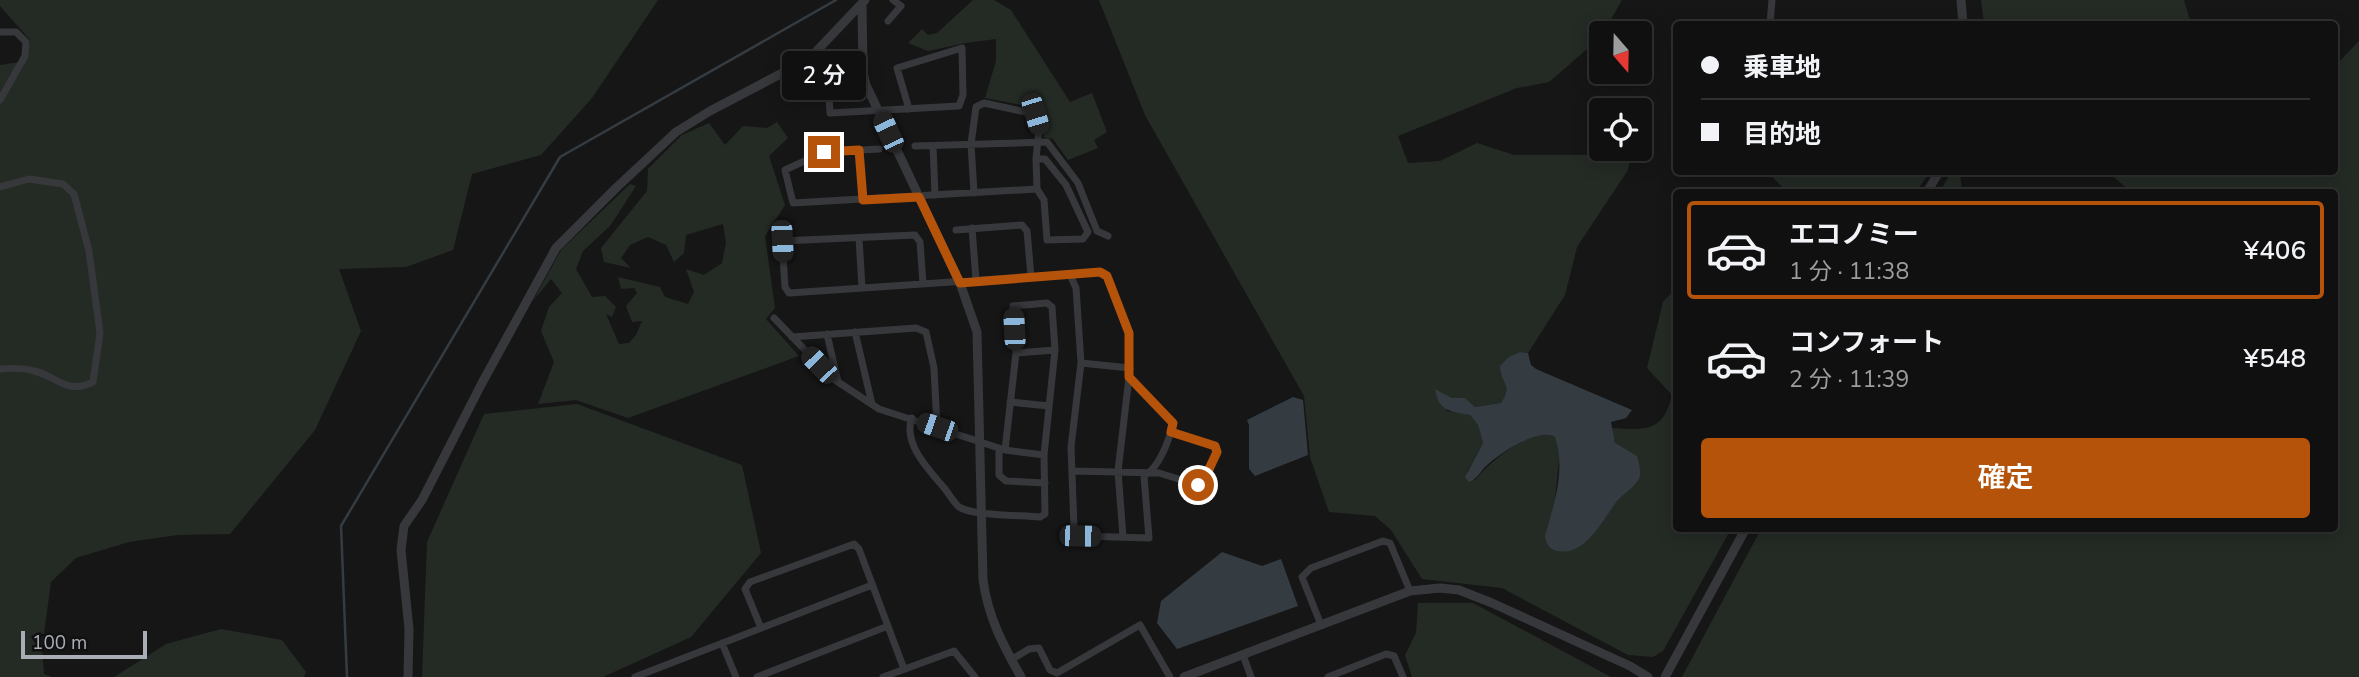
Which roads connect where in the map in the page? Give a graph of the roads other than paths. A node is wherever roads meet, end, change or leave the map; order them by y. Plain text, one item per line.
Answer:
1 (893, 0) edge
2 (1772, 0) edge
3 (1961, 0) edge
4 (864, 2) edge
5 (888, 21) dead end
6 (1770, 21) edge
7 (1963, 21) edge
8 (0, 32) edge
9 (829, 95) dead end
10 (0, 100) edge
11 (909, 109) junction
12 (877, 110) junction
13 (1038, 141) junction
14 (971, 144) junction
15 (915, 146) dead end
16 (933, 146) junction
17 (879, 149) dead end
18 (859, 150) junction
19 (1036, 159) junction
20 (0, 187) edge
21 (1037, 189) junction
22 (974, 193) junction
23 (935, 195) junction
24 (919, 197) junction
25 (863, 200) junction
26 (972, 228) junction
27 (956, 230) dead end
28 (1108, 236) dead end
29 (859, 238) junction
30 (1070, 275) junction
31 (1031, 276) junction
32 (976, 281) junction
33 (960, 283) junction
34 (923, 284) junction
35 (863, 288) junction
36 (774, 318) dead end
37 (855, 332) junction
38 (827, 334) junction
39 (792, 337) junction
40 (1055, 351) junction
41 (1016, 353) junction
42 (1081, 363) junction
43 (1130, 368) junction
44 (0, 369) edge
45 (1129, 377) junction
46 (838, 382) junction
47 (1010, 402) junction
48 (872, 404) junction
49 (1049, 407) junction
50 (912, 418) junction
51 (937, 427) junction
52 (1171, 432) junction
53 (980, 441) junction
54 (1002, 449) junction
55 (1044, 455) junction
56 (1072, 471) junction
57 (1118, 471) junction
58 (1149, 473) junction
59 (1045, 483) junction
60 (981, 513) junction
61 (1744, 532) edge
62 (1123, 537) junction
63 (872, 585) junction
64 (1409, 592) junction
65 (1321, 625) junction
66 (888, 626) junction
67 (761, 628) junction
68 (722, 643) junction
69 (1243, 655) junction
70 (1011, 660) junction
71 (904, 669) junction
72 (408, 677) edge
73 (635, 677) edge
74 (736, 677) edge
75 (757, 677) edge
76 (883, 677) edge
77 (975, 677) edge
78 (1021, 677) edge
79 (1170, 677) edge
80 (1184, 677) edge
81 (1251, 677) edge
82 (1328, 677) edge
83 (1403, 677) edge
84 (1648, 677) edge
85 (1665, 677) edge

1 - 5 street
2 - 6 street
3 - 7 street
4 - 12 street
4 - 72 street
8 - 10 street
9 - 12 street
11 - 11 street
11 - 12 street
12 - 24 street
13 - 14 street
13 - 14 street
13 - 19 street
13 - 28 street
14 - 16 street
14 - 22 street
15 - 16 street
16 - 23 street
17 - 18 street
18 - 25 street
18 - 25 street
19 - 21 street
19 - 21 street
20 - 44 street
21 - 22 street
22 - 23 street
23 - 24 street
24 - 25 street
24 - 33 street
26 - 27 street
26 - 31 street
26 - 32 street
29 - 34 street
29 - 35 street
29 - 35 street
30 - 31 street
30 - 42 street
30 - 43 street
31 - 32 street
32 - 33 street
33 - 34 street
33 - 53 street
34 - 35 street
36 - 39 street
37 - 38 street
37 - 48 street
37 - 51 street
38 - 39 street
38 - 46 street
39 - 46 street
40 - 41 street
40 - 41 street
40 - 49 street
41 - 47 street
42 - 43 street
42 - 56 street
43 - 45 street
45 - 52 street
45 - 57 street
46 - 48 street
47 - 49 street
47 - 54 street
48 - 50 street
49 - 55 street
50 - 51 street
50 - 60 street
51 - 53 street
52 - 58 street
52 - 58 street
53 - 54 street
53 - 60 street
54 - 55 street
54 - 59 street
55 - 59 street
56 - 57 street
56 - 62 street
57 - 58 street
57 - 62 street
58 - 62 street
59 - 60 street
60 - 70 street
61 - 85 street
63 - 66 street
63 - 67 street
63 - 67 street
64 - 65 street
64 - 65 street
64 - 84 street
65 - 69 street
66 - 71 street
66 - 75 street
67 - 68 street
68 - 73 street
68 - 74 street
69 - 80 street
69 - 81 street
70 - 78 street
70 - 79 street
71 - 76 street
71 - 77 street
82 - 83 street

